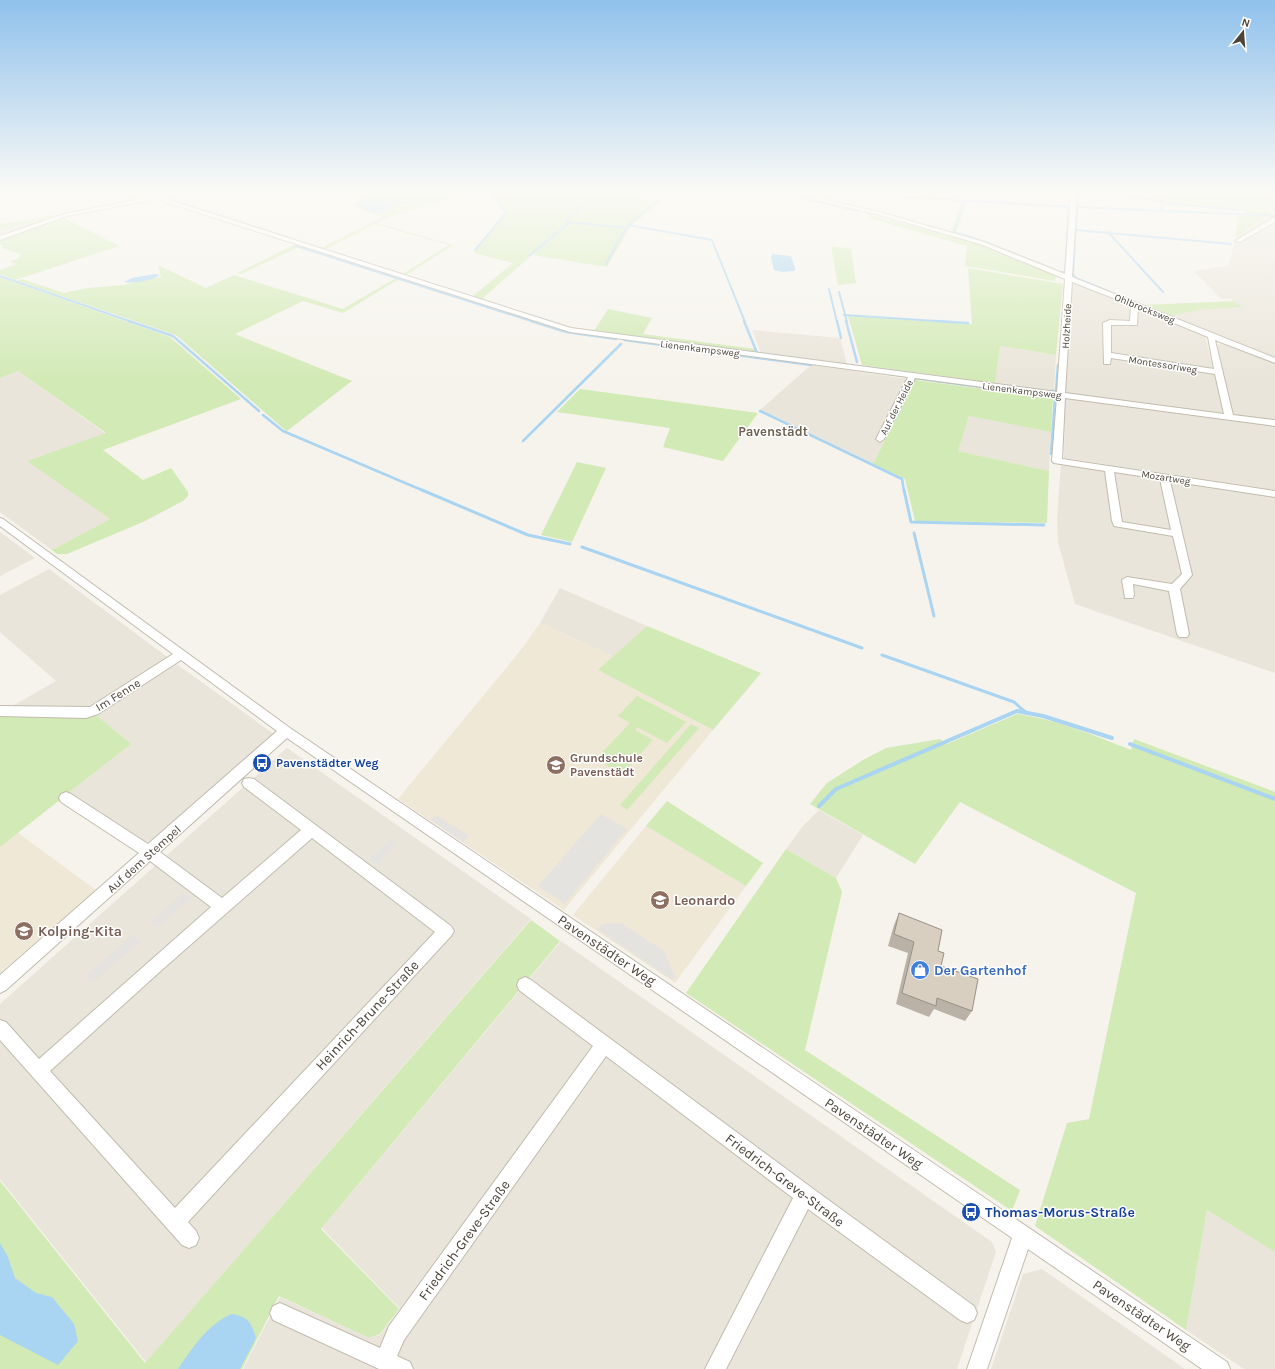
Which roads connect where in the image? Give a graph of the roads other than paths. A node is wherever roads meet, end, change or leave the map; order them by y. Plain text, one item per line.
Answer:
1 (338, 256) edge
2 (1012, 256) edge
3 (1070, 256) edge
4 (1069, 278) junction
5 (1137, 305) junction
6 (1214, 336) junction
7 (1275, 361) edge
8 (1219, 372) junction
9 (912, 376) junction
10 (1062, 395) junction
11 (1229, 417) junction
12 (1275, 423) edge
13 (880, 439) dead end
14 (1057, 461) joint
15 (1109, 469) junction
16 (1164, 477) junction
17 (1275, 494) edge
18 (0, 522) edge
19 (1177, 534) junction
20 (1174, 588) junction
21 (1129, 595) dead end
22 (1183, 634) dead end
23 (181, 654) junction
24 (0, 711) edge
25 (286, 732) junction
26 (248, 783) dead end
27 (66, 798) dead end
28 (311, 830) junction
29 (150, 853) junction
30 (222, 908) junction
31 (0, 985) edge
32 (525, 985) dead end
33 (0, 1028) edge
34 (604, 1045) junction
35 (39, 1070) junction
36 (805, 1195) junction
37 (175, 1222) junction
38 (1023, 1234) junction
39 (189, 1238) dead end
40 (280, 1313) dead end
41 (967, 1313) dead end
42 (394, 1365) edge
43 (715, 1369) edge
44 (977, 1369) edge
45 (1220, 1369) edge

1 - 9 street, Lienenkampsweg
2 - 4 street, Ohlbrocksweg
3 - 4 street, Holzheide
4 - 5 street, Ohlbrocksweg
4 - 10 street, Holzheide
5 - 6 street, Ohlbrocksweg
5 - 8 street, Montessoriweg
6 - 7 street, Ohlbrocksweg
6 - 8 street
8 - 11 street
9 - 10 street, Lienenkampsweg
9 - 13 street, Auf der Heide
10 - 11 street, Lienenkampsweg
10 - 14 street, Holzheide
11 - 12 street, Lienenkampsweg
14 - 15 street, Mozartweg
15 - 16 street, Mozartweg
15 - 19 street
16 - 17 street, Mozartweg
16 - 19 street
18 - 23 street, Pavenstädter Weg
19 - 20 street
20 - 21 street
20 - 22 street
23 - 24 street, Im Fenne
23 - 25 street, Pavenstädter Weg
25 - 29 street, Auf dem Stempel
25 - 38 street, Pavenstädter Weg
26 - 28 street, Heinrich-Brune-Straße
27 - 29 street
28 - 30 street
28 - 37 street, Heinrich-Brune-Straße
29 - 30 street
29 - 31 street, Auf dem Stempel
30 - 35 street
32 - 34 street, Friedrich-Greve-Straße
33 - 35 street
34 - 36 street, Friedrich-Greve-Straße
34 - 42 street, Friedrich-Greve-Straße
35 - 37 street
36 - 41 street, Friedrich-Greve-Straße
36 - 43 street
37 - 39 street
38 - 44 street
38 - 45 street, Pavenstädter Weg
40 - 42 street, Friedrich-Greve-Straße

